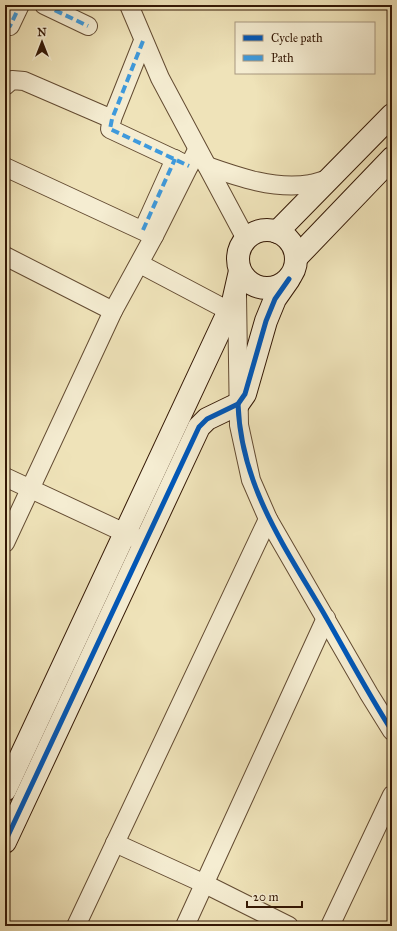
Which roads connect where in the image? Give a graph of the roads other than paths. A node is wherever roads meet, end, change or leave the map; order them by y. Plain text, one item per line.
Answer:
1 (20, 5) edge
2 (44, 5) edge
3 (128, 6) edge
4 (5, 24) edge
5 (88, 26) dead end
6 (144, 41) junction
7 (5, 86) edge
8 (392, 115) edge
9 (112, 118) junction
10 (392, 158) edge
11 (190, 164) junction
12 (5, 167) edge
13 (330, 178) junction
14 (277, 232) junction
15 (149, 233) junction
16 (246, 239) junction
17 (5, 256) edge
18 (297, 256) junction
19 (140, 264) junction
20 (290, 279) junction
21 (238, 280) junction
22 (113, 311) junction
23 (229, 311) junction
24 (238, 404) junction
25 (5, 477) edge
26 (30, 489) junction
27 (268, 519) junction
28 (125, 533) junction
29 (5, 543) edge
30 (146, 543) junction
31 (326, 618) junction
32 (392, 730) edge
33 (5, 790) edge
34 (392, 795) edge
35 (5, 842) edge
36 (115, 842) junction
37 (205, 884) junction
38 (76, 926) edge
39 (185, 926) edge
40 (288, 926) edge
41 (330, 926) edge

1 - 4 street
2 - 5 street
3 - 6 street
6 - 9 street
6 - 11 street
7 - 9 street
8 - 13 street
9 - 11 street
10 - 18 street
11 - 13 street
11 - 15 street
11 - 16 street
12 - 15 street
13 - 14 street
14 - 16 street
14 - 18 street
15 - 19 street
16 - 21 street
17 - 22 street
18 - 20 street
19 - 22 street
19 - 23 street
20 - 21 street
20 - 24 street
21 - 23 street
21 - 24 street
22 - 26 street
23 - 28 street
24 - 27 street
24 - 30 street
25 - 26 street
26 - 28 street
26 - 29 street
27 - 31 street
27 - 36 street
28 - 30 street
28 - 33 street
30 - 35 street
31 - 32 street
31 - 37 street
34 - 41 street
36 - 37 street
36 - 38 street
37 - 39 street
37 - 40 street

